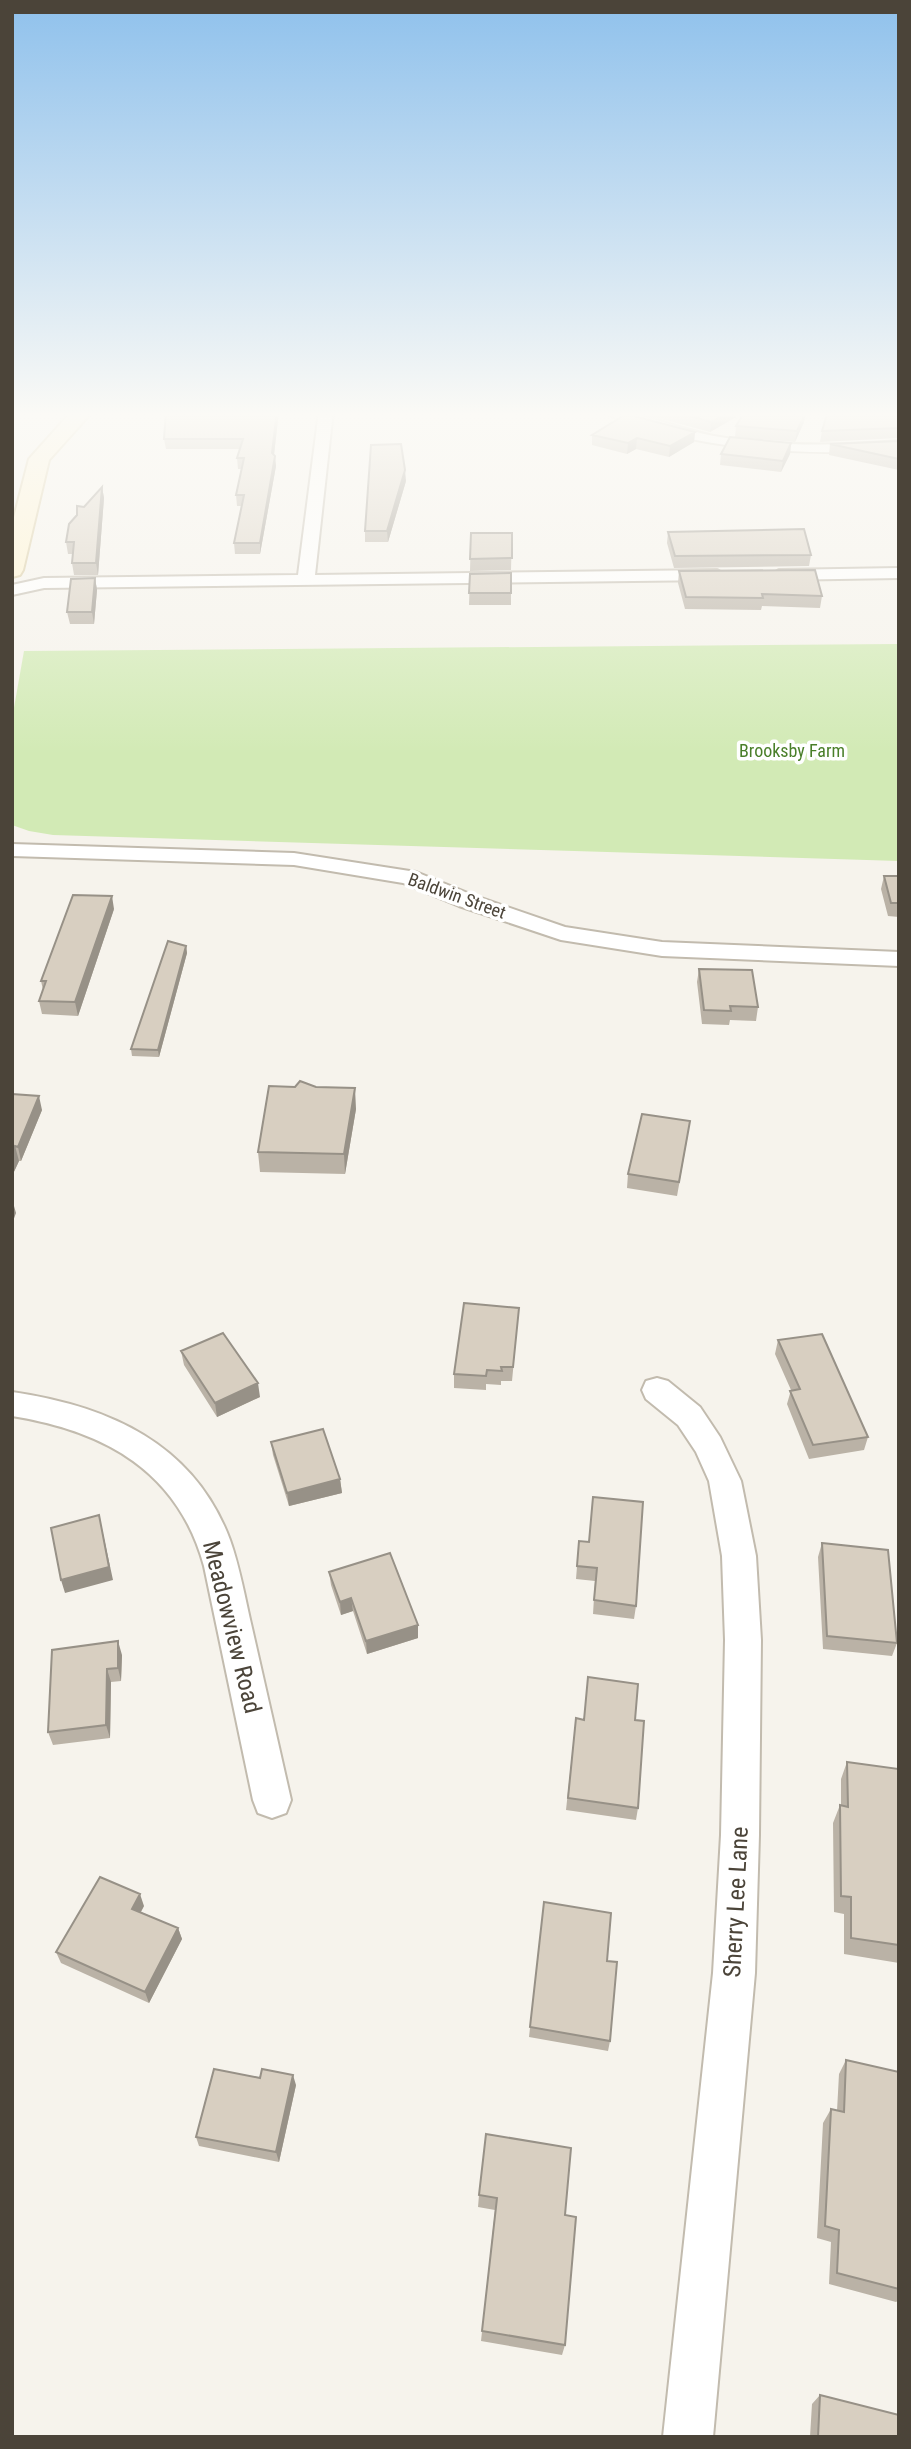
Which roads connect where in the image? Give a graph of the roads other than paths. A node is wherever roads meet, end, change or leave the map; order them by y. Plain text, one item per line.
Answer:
1 (23, 525) edge
2 (312, 525) edge
3 (12, 570) edge
4 (899, 573) edge
5 (733, 575) edge
6 (761, 575) edge
7 (306, 579) junction
8 (12, 591) edge
9 (12, 850) edge
10 (899, 959) edge
11 (657, 1390) dead end
12 (12, 1404) edge
13 (272, 1800) dead end
14 (688, 2437) edge

1 - 3 main road
2 - 7 street
4 - 6 street
5 - 7 street
7 - 8 street
9 - 10 street, Baldwin Street
11 - 14 street, Sherry Lee Lane
12 - 13 street, Meadowview Road

